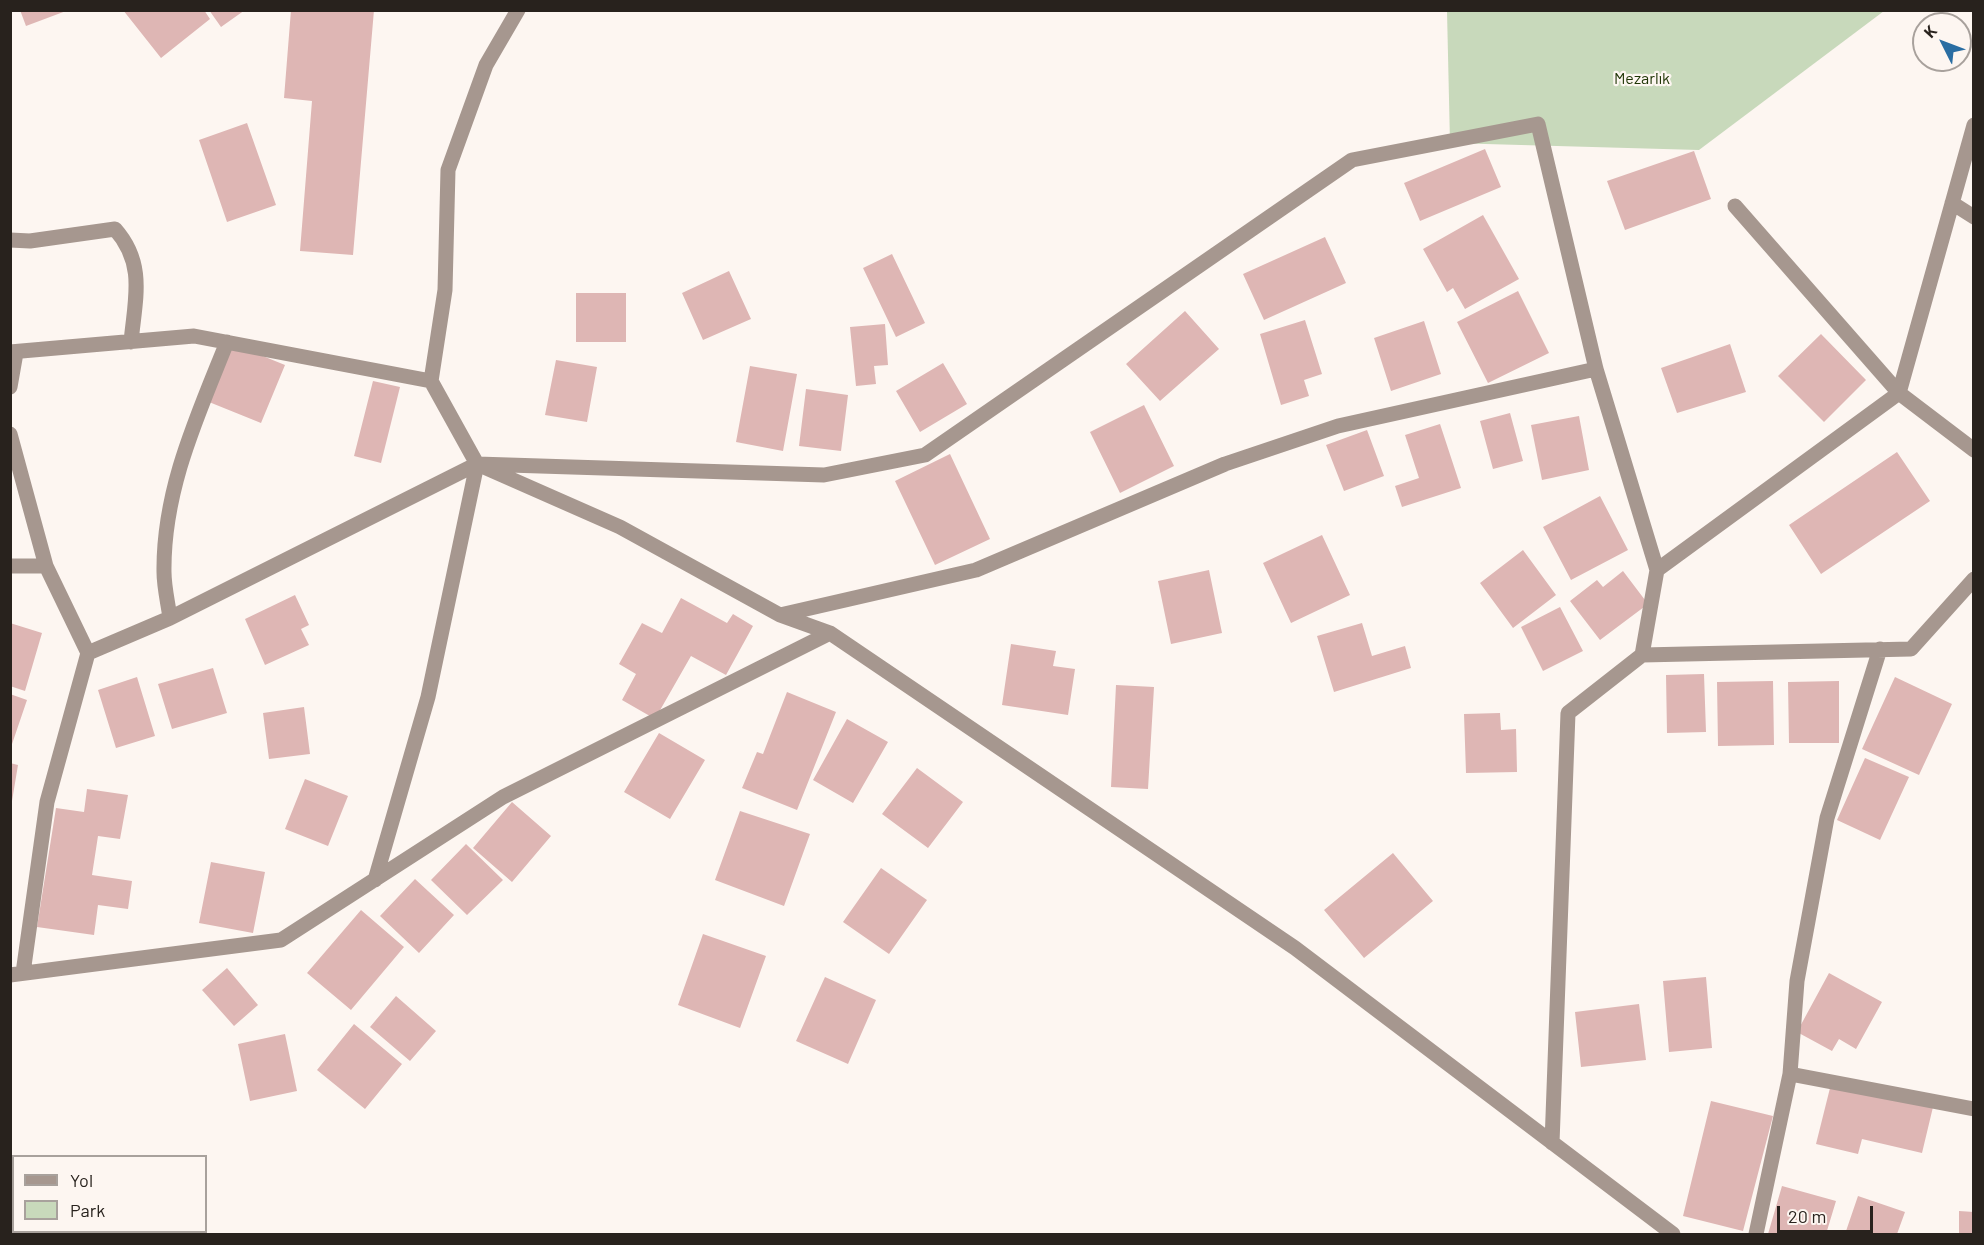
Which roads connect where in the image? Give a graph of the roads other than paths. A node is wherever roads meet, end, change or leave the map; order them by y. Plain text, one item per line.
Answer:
1 (518, 10) edge
2 (1974, 125) edge
3 (1952, 203) junction
4 (1735, 206) dead end
5 (1974, 217) edge
6 (10, 240) edge
7 (131, 342) junction
8 (227, 342) junction
9 (13, 352) edge
10 (1596, 369) junction
11 (432, 381) junction
12 (10, 387) edge
13 (1899, 393) junction
14 (10, 434) edge
15 (1974, 450) edge
16 (477, 464) junction
17 (10, 566) edge
18 (46, 566) junction
19 (1657, 570) junction
20 (1974, 579) edge
21 (780, 615) junction
22 (170, 618) junction
23 (830, 633) junction
24 (1880, 649) junction
25 (88, 653) junction
26 (1642, 655) junction
27 (375, 880) junction
28 (16, 974) edge
29 (1790, 1074) junction
30 (1974, 1109) edge
31 (1552, 1143) junction
32 (1673, 1234) edge
33 (1756, 1234) edge

1 - 11 street
2 - 3 street
3 - 5 street
3 - 13 street
4 - 13 street
6 - 7 street
7 - 8 street
7 - 9 street
8 - 11 street
8 - 22 street
9 - 12 street
10 - 16 street
10 - 19 street
10 - 21 street
11 - 16 street
13 - 15 street
13 - 19 street
14 - 18 street
16 - 21 street
16 - 22 street
16 - 27 street
17 - 18 street
18 - 25 street
19 - 26 street
20 - 24 street
21 - 23 street
22 - 25 street
23 - 27 street
23 - 31 street
24 - 26 street
24 - 29 street
25 - 28 street
26 - 31 street
27 - 28 street
29 - 30 street
29 - 33 street
31 - 32 street

